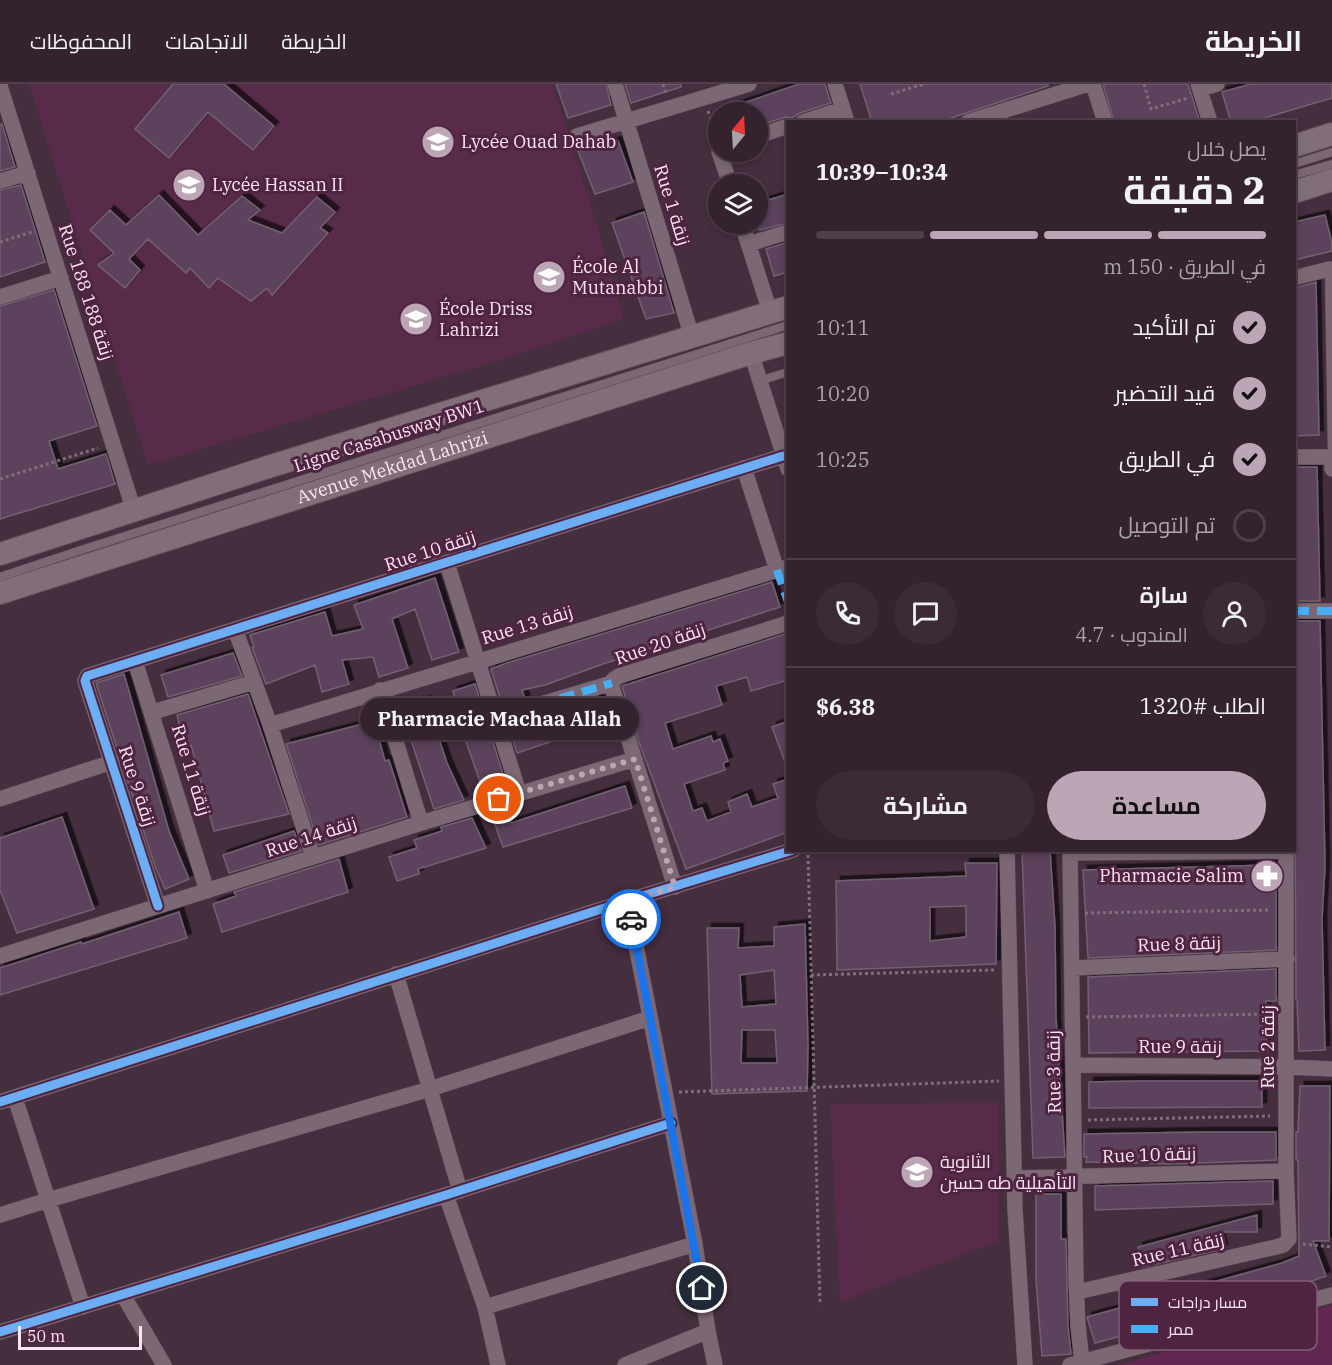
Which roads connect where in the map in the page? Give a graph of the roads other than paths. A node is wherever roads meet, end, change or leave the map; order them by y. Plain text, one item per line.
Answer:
1 (615, 84) edge
2 (749, 84) edge
3 (836, 84) edge
4 (1088, 84) edge
5 (1093, 84) edge
6 (1216, 84) edge
7 (0, 86) edge
8 (723, 88) edge
9 (1200, 89) edge
10 (845, 115) edge
11 (815, 120) edge
12 (974, 120) edge
13 (1104, 120) edge
14 (1209, 120) edge
15 (626, 122) junction
16 (786, 127) edge
17 (768, 133) edge
18 (1332, 134) edge
19 (577, 136) dead end
20 (1296, 145) edge
21 (1332, 152) edge
22 (1296, 163) edge
23 (1332, 164) edge
24 (28, 173) junction
25 (1296, 174) edge
26 (1332, 180) edge
27 (0, 182) edge
28 (1296, 191) edge
29 (786, 233) edge
30 (746, 234) edge
31 (749, 244) junction
32 (1329, 269) joint
33 (1296, 277) edge
34 (61, 278) junction
35 (0, 297) edge
36 (782, 315) edge
37 (692, 336) junction
38 (786, 338) edge
39 (786, 344) edge
40 (751, 353) junction
41 (786, 373) edge
42 (759, 381) junction
43 (1296, 457) edge
44 (1332, 457) edge
45 (785, 463) edge
46 (744, 468) junction
47 (1332, 468) edge
48 (134, 510) junction
49 (0, 554) edge
50 (447, 563) junction
51 (782, 568) edge
52 (0, 577) edge
53 (0, 585) edge
54 (0, 593) edge
55 (1296, 611) edge
56 (1332, 611) edge
57 (786, 624) edge
58 (235, 629) junction
59 (477, 660) junction
60 (135, 661) junction
61 (87, 676) joint
62 (254, 682) junction
63 (612, 683) junction
64 (380, 690) junction
65 (538, 705) dead end
66 (153, 712) junction
67 (274, 723) junction
68 (635, 759) junction
69 (112, 762) junction
70 (519, 793) junction
71 (0, 800) edge
72 (421, 823) junction
73 (787, 852) edge
74 (1006, 852) edge
75 (1070, 852) edge
76 (1286, 852) edge
77 (313, 857) junction
78 (675, 887) junction
79 (207, 891) junction
80 (632, 900) junction
81 (158, 906) junction
82 (1, 954) edge
83 (1287, 959) junction
84 (1072, 968) junction
85 (396, 974) junction
86 (650, 1018) junction
87 (1073, 1065) junction
88 (1287, 1067) junction
89 (1332, 1069) edge
90 (430, 1089) junction
91 (8, 1100) edge
92 (671, 1123) junction
93 (1286, 1171) junction
94 (1074, 1177) junction
95 (1014, 1178) junction
96 (453, 1193) junction
97 (48, 1200) junction
98 (0, 1215) edge
99 (1287, 1242) joint
100 (695, 1244) junction
101 (1126, 1281) edge
102 (1119, 1283) edge
103 (1077, 1292) junction
104 (123, 1295) junction
105 (1332, 1295) edge
106 (1317, 1299) edge
107 (485, 1306) junction
108 (83, 1307) junction
109 (708, 1331) junction
110 (0, 1332) edge
111 (1125, 1350) edge
112 (1076, 1363) edge
113 (164, 1365) edge
114 (498, 1365) edge
115 (625, 1365) edge
116 (715, 1365) edge
117 (1025, 1365) edge

1 - 15 street, Rue 1 زنقة
2 - 8 street
3 - 10 street
4 - 12 street
5 - 13 street
6 - 9 street
7 - 24 street, Rue 188 زنقة 188
8 - 15 street
9 - 14 street
10 - 11 street
15 - 19 street
15 - 37 street, Rue 1 زنقة
16 - 17 street
18 - 20 main road
21 - 22 lane
23 - 25 lane
24 - 27 street
24 - 34 street, Rue 188 زنقة 188
26 - 28 main road
29 - 31 street
30 - 31 street
31 - 36 street
32 - 33 street
32 - 44 lane
34 - 35 street
34 - 48 street, Rue 188 زنقة 188
36 - 37 main road, Avenue Mekdad Lahrizi
36 - 52 lane, Ligne Casabusway BW1
37 - 48 main road, Avenue Mekdad Lahrizi
38 - 53 lane, Ligne Casabusway BW1
39 - 40 main road, Avenue Mekdad Lahrizi
40 - 42 street
40 - 54 main road, Avenue Mekdad Lahrizi
41 - 42 lane
42 - 45 street
43 - 44 street
44 - 47 street
45 - 46 street, Rue 10 زنقة
46 - 50 street, Rue 10 زنقة
46 - 51 street
48 - 49 main road, Avenue Mekdad Lahrizi
50 - 58 street, Rue 10 زنقة
50 - 59 street
51 - 59 street, Rue 13 زنقة
55 - 56 street
57 - 63 street, Rue 20 زنقة
58 - 60 street, Rue 10 زنقة
58 - 62 street
59 - 64 street, Rue 13 زنقة
59 - 70 street
60 - 61 street, Rue 10 زنقة
60 - 66 street, Rue 11 زنقة
61 - 69 street, Rue 9 زنقة
62 - 66 street
62 - 67 street
63 - 65 street
63 - 68 street, Rue 20 زنقة
64 - 67 street, Rue 13 زنقة
64 - 72 street
66 - 79 street, Rue 11 زنقة
67 - 77 street
68 - 70 street, Rue 14 زنقة
68 - 78 street, Rue 20 زنقة
69 - 71 street
69 - 81 street, Rue 9 زنقة
70 - 72 street, Rue 14 زنقة
72 - 77 street, Rue 14 زنقة
73 - 78 street
74 - 95 street
75 - 84 street, Rue 3 زنقة
76 - 83 street, Rue 2 زنقة
77 - 79 street, Rue 14 زنقة
78 - 80 street
79 - 81 street, Rue 14 زنقة
80 - 85 street
80 - 86 street
81 - 82 street, Rue 14 زنقة
83 - 84 street, Rue 8 زنقة
83 - 88 street, Rue 2 زنقة
84 - 87 street, Rue 3 زنقة
85 - 90 street
85 - 91 street
86 - 90 street
86 - 92 street
87 - 88 street, Rue 9 زنقة
87 - 94 street, Rue 3 زنقة
88 - 89 street, Rue 9 زنقة
88 - 93 street, Rue 2 زنقة
90 - 96 street
90 - 97 street
91 - 97 street
92 - 96 street
92 - 100 street
93 - 94 street, Rue 10 زنقة
93 - 99 street, Rue 2 زنقة
94 - 95 street, Rue 10 زنقة
94 - 103 street, Rue 3 زنقة
95 - 117 street
96 - 104 street
96 - 107 street
97 - 98 street
97 - 108 street
99 - 101 street, Rue 11 زنقة
100 - 107 street
100 - 109 street
102 - 103 street, Rue 11 زنقة
103 - 112 street, Rue 3 زنقة
104 - 108 street
104 - 113 street
105 - 106 street
107 - 114 street
108 - 110 street
109 - 115 street
109 - 116 street
111 - 112 street

